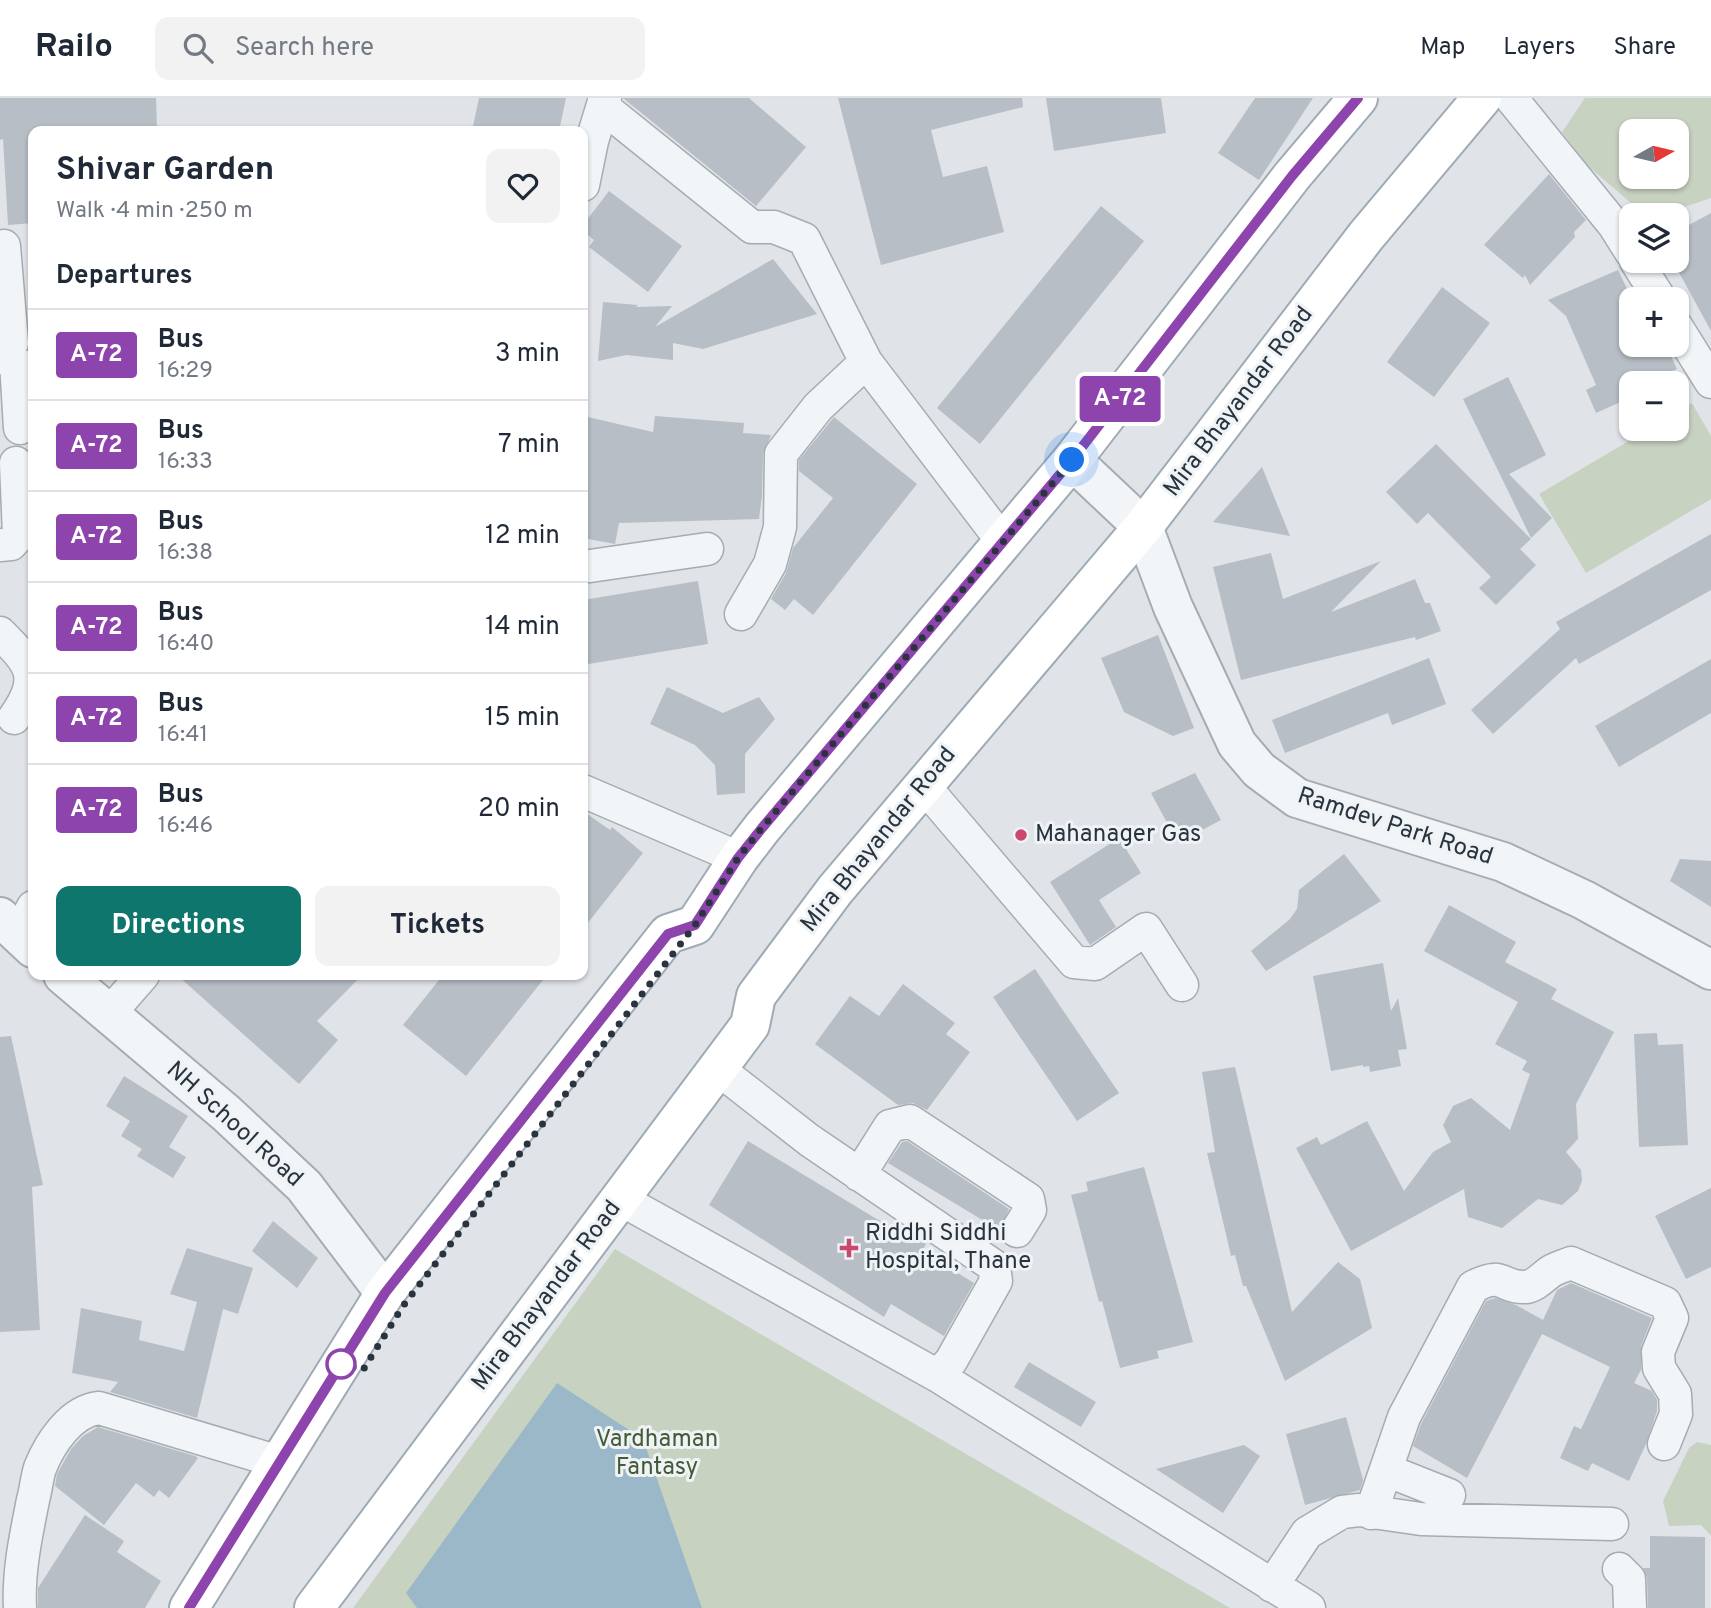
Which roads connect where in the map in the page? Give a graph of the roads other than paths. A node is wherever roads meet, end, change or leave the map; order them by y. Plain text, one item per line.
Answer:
1 (1358, 98) edge
2 (1482, 98) edge
3 (1511, 98) edge
4 (604, 102) edge
5 (588, 161) edge
6 (1619, 233) edge
7 (4, 246) dead end
8 (11, 347) edge
9 (1689, 347) edge
10 (866, 362) junction
11 (1711, 382) edge
12 (20, 428) dead end
13 (1072, 460) junction
14 (16, 463) dead end
15 (1143, 527) junction
16 (1003, 542) junction
17 (0, 545) edge
18 (706, 549) dead end
19 (588, 566) edge
20 (741, 614) dead end
21 (0, 633) edge
22 (28, 668) edge
23 (28, 686) edge
24 (15, 718) dead end
25 (923, 785) junction
26 (588, 793) edge
27 (738, 858) junction
28 (695, 925) junction
29 (1711, 970) edge
30 (69, 980) edge
31 (139, 980) edge
32 (1182, 985) dead end
33 (756, 996) junction
34 (108, 1015) junction
35 (718, 1069) junction
36 (859, 1175) junction
37 (620, 1199) junction
38 (1017, 1231) dead end
39 (385, 1293) junction
40 (938, 1376) junction
41 (1664, 1444) dead end
42 (279, 1462) junction
43 (1386, 1469) junction
44 (1371, 1513) junction
45 (1421, 1519) junction
46 (1612, 1524) dead end
47 (1619, 1569) dead end
48 (1272, 1586) junction
49 (20, 1608) edge
50 (189, 1608) edge
51 (219, 1608) edge
52 (287, 1608) edge
53 (314, 1608) edge
54 (1309, 1608) edge
55 (1630, 1608) edge

1 - 13 main road
2 - 15 main road, Mira Bhayandar Road
3 - 6 street
4 - 5 street
4 - 10 street
7 - 8 street
8 - 12 street
9 - 11 street
10 - 16 street
10 - 20 street
13 - 15 street, Ramdev Park Road
13 - 16 main road
14 - 17 street
15 - 25 main road, Mira Bhayandar Road
15 - 29 street, Ramdev Park Road
16 - 27 main road
18 - 19 street
21 - 22 street
23 - 24 street
25 - 32 street
25 - 33 main road, Mira Bhayandar Road
26 - 27 street
27 - 28 main road
28 - 39 main road
28 - 51 main road
30 - 34 street, NH School Road
31 - 34 street
33 - 35 main road, Mira Bhayandar Road
33 - 52 main road
34 - 39 street, NH School Road
35 - 36 street
35 - 37 main road, Mira Bhayandar Road
36 - 38 street
36 - 40 street
37 - 40 street
37 - 53 main road, Mira Bhayandar Road
39 - 42 main road
40 - 48 street
41 - 43 street
42 - 49 street
42 - 50 main road
43 - 44 street
43 - 45 street
44 - 45 street
44 - 48 street
45 - 46 street
47 - 55 street
48 - 54 street

